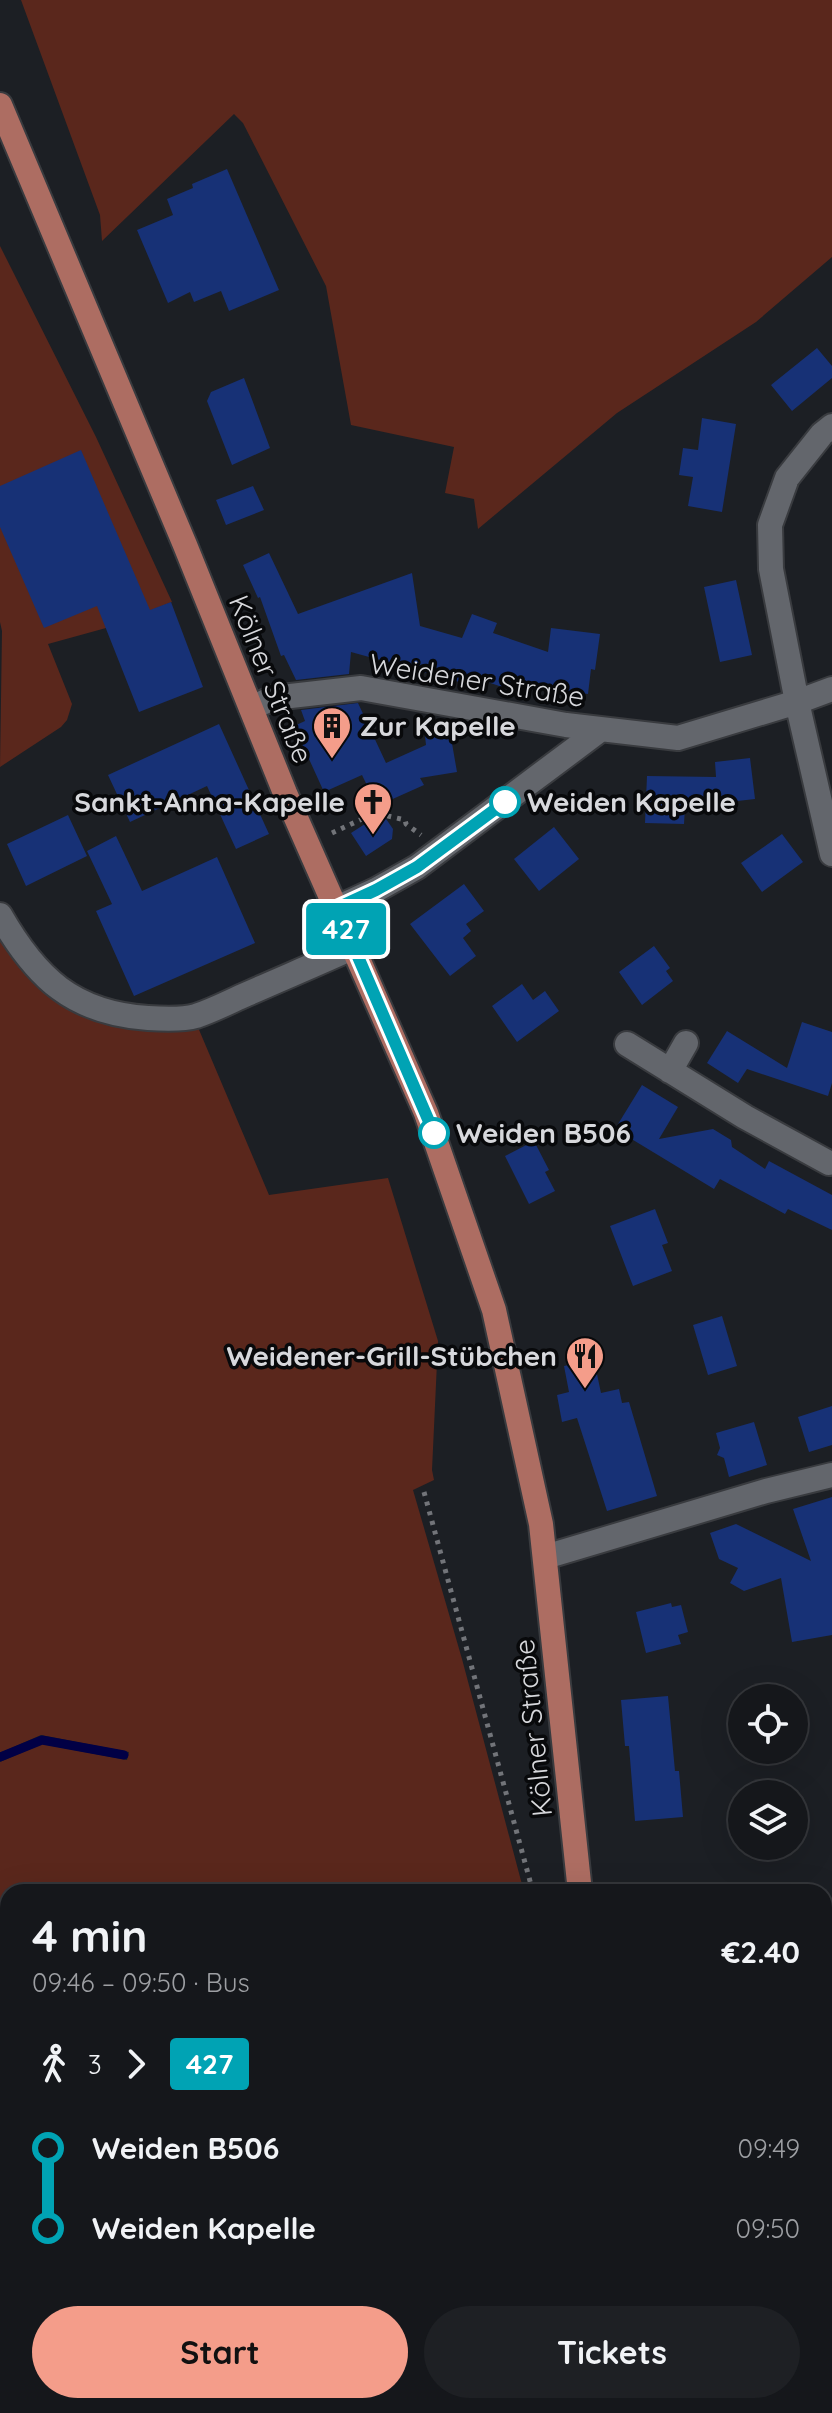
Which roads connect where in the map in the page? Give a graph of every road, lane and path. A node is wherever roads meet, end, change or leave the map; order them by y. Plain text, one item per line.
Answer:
1 (0, 105) edge
2 (832, 426) edge
3 (832, 689) edge
4 (797, 702) junction
5 (251, 708) junction
6 (600, 730) junction
7 (405, 820) dead end
8 (309, 844) junction
9 (832, 854) edge
10 (337, 908) junction
11 (0, 915) edge
12 (354, 947) junction
13 (686, 1043) dead end
14 (627, 1044) dead end
15 (670, 1071) junction
16 (831, 1161) edge
17 (832, 1475) edge
18 (424, 1492) dead end
19 (545, 1557) junction
20 (531, 1884) edge
21 (579, 1884) edge

1 - 5 main road, Kölner Straße
2 - 4 street
3 - 4 street, Weidener Straße
4 - 6 street, Weidener Straße
4 - 9 street
5 - 6 street, Weidener Straße
5 - 8 main road, Kölner Straße
6 - 10 street, Weidener Straße
7 - 8 path
8 - 10 main road, Kölner Straße
10 - 12 main road, Kölner Straße
11 - 12 street
12 - 19 main road, Kölner Straße
13 - 15 street
14 - 15 street
15 - 16 street
17 - 19 street
18 - 20 path
19 - 21 main road, Kölner Straße

